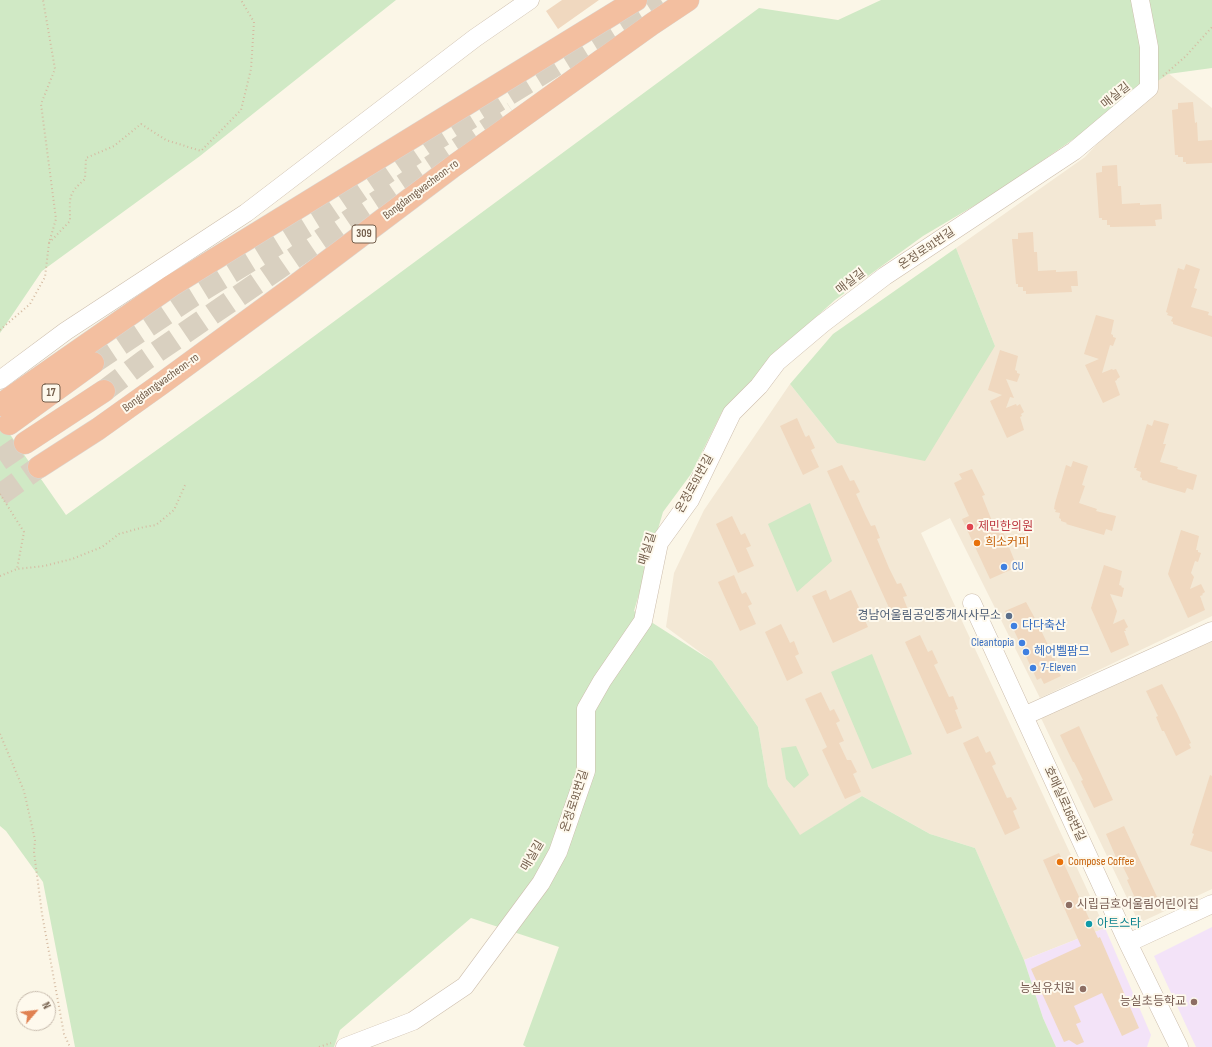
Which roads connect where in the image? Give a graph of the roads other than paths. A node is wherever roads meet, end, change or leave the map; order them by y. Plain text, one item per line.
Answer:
1 (530, 0) edge
2 (636, 0) edge
3 (688, 0) edge
4 (1140, 0) edge
5 (93, 363) tunnel mouth
6 (0, 380) edge
7 (104, 391) tunnel mouth
8 (5, 414) edge
9 (25, 443) tunnel mouth
10 (39, 467) tunnel mouth
11 (972, 603) dead end
12 (1212, 631) edge
13 (1024, 716) junction
14 (1212, 904) edge
15 (1128, 943) junction
16 (338, 1045) edge
17 (1179, 1047) edge

1 - 6 street
2 - 8 highway
3 - 10 highway, Bongdamgwacheon-ro / 309
4 - 16 street, 온정로91번길
5 - 8 highway, 17
7 - 9 highway, 17
11 - 13 street, 호매실로166번길
12 - 13 street
13 - 15 street, 호매실로166번길
14 - 15 street
15 - 17 street, 호매실로166번길

